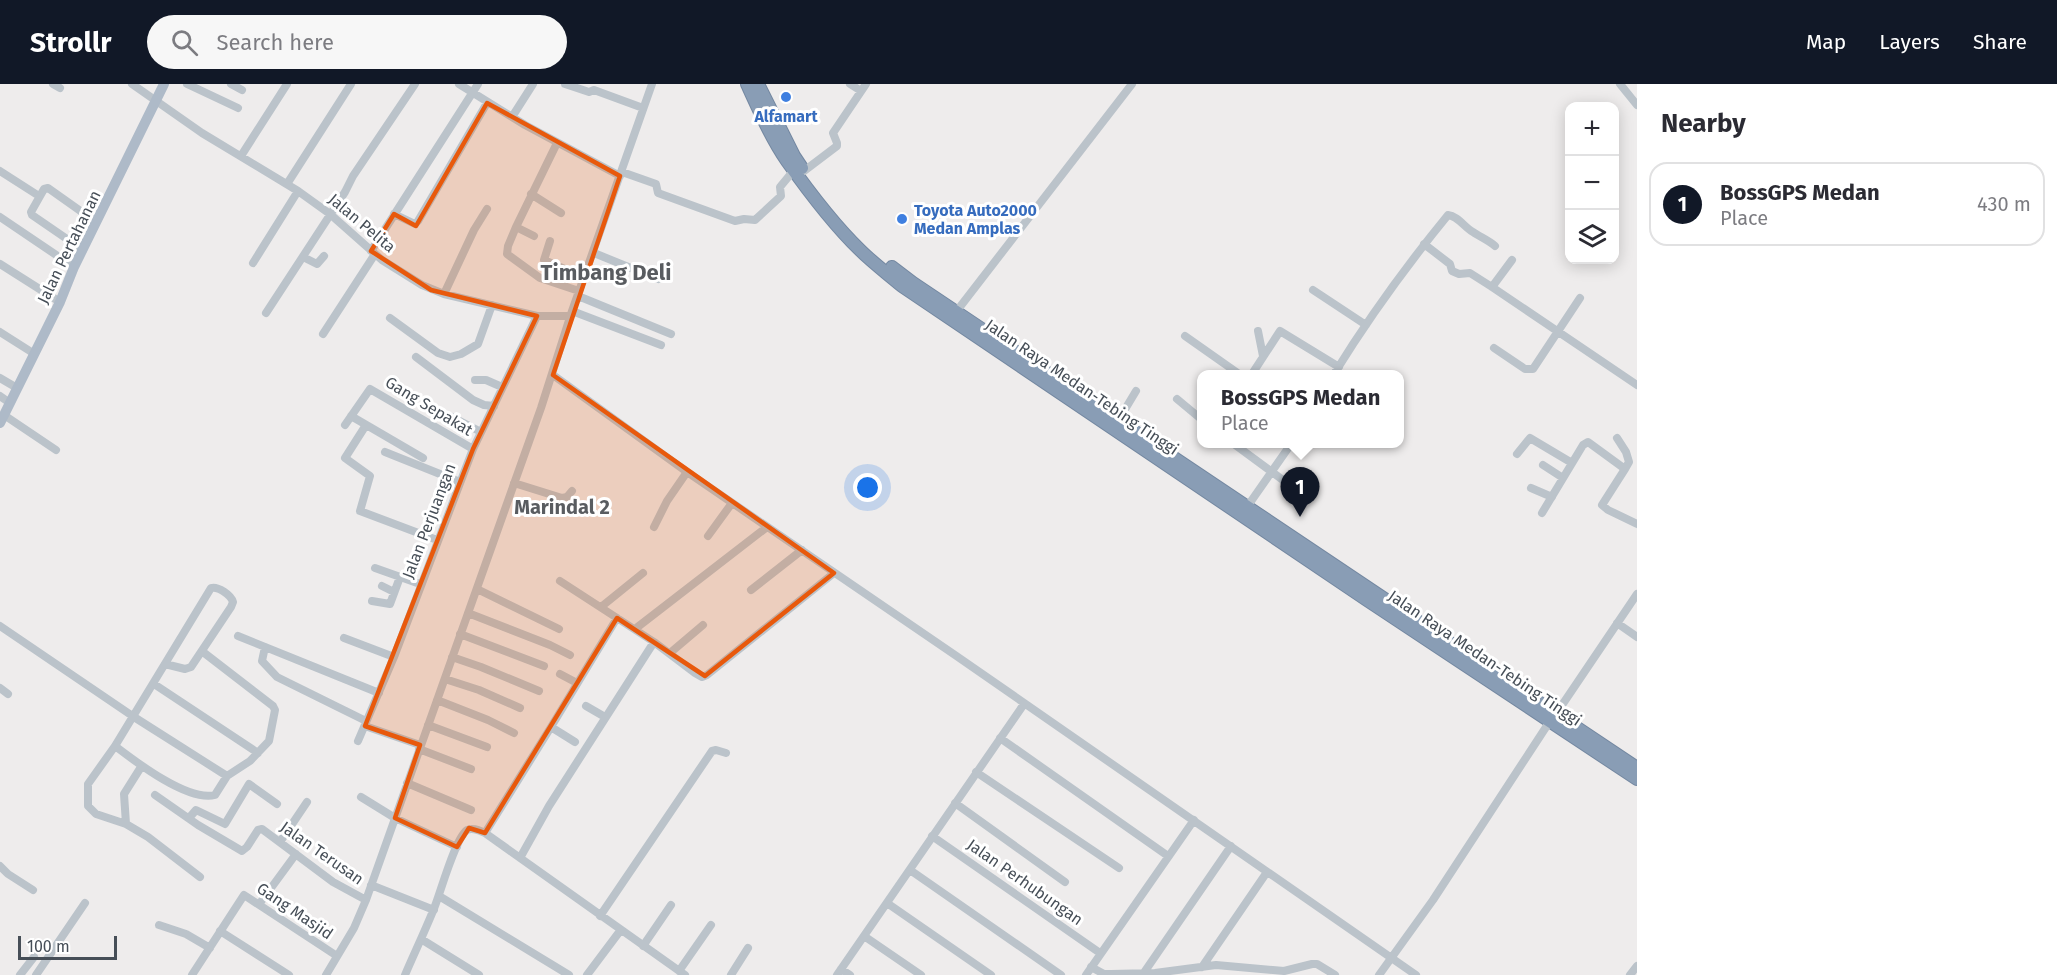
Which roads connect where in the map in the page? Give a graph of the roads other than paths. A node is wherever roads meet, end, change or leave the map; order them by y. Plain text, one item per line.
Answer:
1 (132, 84) edge
2 (164, 84) edge
3 (187, 84) edge
4 (231, 84) edge
5 (287, 84) edge
6 (351, 84) edge
7 (415, 84) edge
8 (459, 84) edge
9 (478, 84) edge
10 (533, 84) edge
11 (565, 84) edge
12 (652, 84) edge
13 (747, 84) edge
14 (758, 84) edge
15 (849, 84) edge
16 (1132, 84) edge
17 (1620, 84) edge
18 (863, 88) edge
19 (242, 90) dead end
20 (472, 93) junction
21 (155, 100) junction
22 (487, 103) junction
23 (1637, 105) edge
24 (238, 108) dead end
25 (643, 108) junction
26 (512, 117) junction
27 (557, 142) junction
28 (241, 156) junction
29 (0, 171) edge
30 (799, 171) junction
31 (621, 174) junction
32 (287, 184) junction
33 (298, 191) junction
34 (531, 194) junction
35 (39, 196) junction
36 (487, 209) dead end
37 (561, 213) dead end
38 (330, 214) junction
39 (394, 214) junction
40 (0, 217) edge
41 (96, 222) junction
42 (516, 227) junction
43 (534, 236) dead end
44 (550, 241) dead end
45 (1424, 244) junction
46 (1495, 246) dead end
47 (83, 250) junction
48 (594, 253) junction
49 (375, 254) junction
50 (324, 256) dead end
51 (303, 257) junction
52 (1512, 260) dead end
53 (253, 263) dead end
54 (0, 264) edge
55 (74, 267) junction
56 (585, 278) junction
57 (658, 279) dead end
58 (1492, 287) junction
59 (1313, 290) dead end
60 (444, 294) junction
61 (579, 294) junction
62 (1580, 298) dead end
63 (60, 302) junction
64 (492, 305) junction
65 (346, 308) dead end
66 (956, 312) junction
67 (267, 313) dead end
68 (571, 314) junction
69 (537, 316) junction
70 (390, 318) dead end
71 (1366, 325) junction
72 (1258, 331) dead end
73 (1558, 331) junction
74 (0, 333) edge
75 (323, 334) dead end
76 (671, 334) dead end
77 (1185, 336) dead end
78 (661, 345) dead end
79 (1494, 348) dead end
80 (33, 353) junction
81 (1263, 356) junction
82 (416, 357) dead end
83 (1232, 370) edge
84 (1255, 370) edge
85 (1335, 370) edge
86 (1337, 370) edge
87 (553, 375) junction
88 (0, 378) edge
89 (475, 380) dead end
90 (1637, 385) edge
91 (502, 387) junction
92 (17, 388) junction
93 (1136, 391) dead end
94 (0, 396) edge
95 (1177, 399) dead end
96 (10, 404) junction
97 (494, 406) junction
98 (351, 416) junction
99 (1197, 416) edge
100 (452, 417) dead end
101 (2, 419) edge
102 (1118, 421) junction
103 (366, 424) junction
104 (345, 425) dead end
105 (481, 432) junction
106 (1617, 438) dead end
107 (405, 447) junction
108 (1240, 448) edge
109 (1288, 448) edge
110 (473, 449) junction
111 (56, 450) dead end
112 (385, 452) dead end
113 (1517, 454) dead end
114 (423, 458) dead end
115 (400, 459) junction
116 (1572, 463) junction
117 (1543, 465) dead end
118 (1625, 469) junction
119 (1273, 471) junction
120 (687, 472) junction
121 (1563, 478) junction
122 (460, 483) junction
123 (514, 483) junction
124 (1291, 486) dead end
125 (1531, 488) dead end
126 (572, 491) dead end
127 (1552, 497) junction
128 (732, 503) junction
129 (1247, 507) junction
130 (1542, 513) dead end
131 (1637, 524) edge
132 (654, 527) dead end
133 (767, 527) junction
134 (708, 536) dead end
135 (437, 540) junction
136 (802, 550) junction
137 (375, 568) dead end
138 (643, 573) dead end
139 (834, 573) junction
140 (400, 577) junction
141 (560, 580) dead end
142 (420, 584) junction
143 (382, 586) dead end
144 (477, 589) junction
145 (751, 590) dead end
146 (394, 592) junction
147 (1637, 594) edge
148 (372, 600) dead end
149 (601, 607) junction
150 (468, 613) junction
151 (617, 618) junction
152 (1617, 623) junction
153 (703, 625) dead end
154 (0, 626) edge
155 (560, 629) dead end
156 (635, 629) junction
157 (460, 634) junction
158 (238, 636) dead end
159 (1637, 637) edge
160 (344, 638) dead end
161 (654, 642) junction
162 (265, 647) junction
163 (203, 652) junction
164 (670, 653) junction
165 (570, 656) dead end
166 (394, 657) junction
167 (452, 657) junction
168 (165, 664) junction
169 (544, 666) dead end
170 (561, 674) dead end
171 (445, 679) junction
172 (154, 684) junction
173 (577, 684) junction
174 (0, 688) edge
175 (539, 690) dead end
176 (379, 693) junction
177 (8, 694) dead end
178 (437, 700) junction
179 (1024, 704) junction
180 (586, 706) dead end
181 (520, 708) dead end
182 (134, 717) junction
183 (604, 717) junction
184 (1553, 717) junction
185 (365, 724) junction
186 (428, 724) junction
187 (551, 728) junction
188 (514, 733) dead end
189 (1000, 738) junction
190 (358, 741) dead end
191 (575, 742) dead end
192 (115, 746) junction
193 (419, 747) junction
194 (487, 747) dead end
195 (258, 753) junction
196 (726, 753) dead end
197 (141, 767) junction
198 (1637, 768) edge
199 (471, 769) dead end
200 (976, 772) junction
201 (227, 776) junction
202 (1637, 779) edge
203 (407, 783) junction
204 (155, 795) dead end
205 (361, 797) dead end
206 (307, 802) dead end
207 (955, 803) junction
208 (277, 804) dead end
209 (471, 810) dead end
210 (189, 818) junction
211 (395, 818) junction
212 (1194, 820) junction
213 (126, 824) junction
214 (485, 833) junction
215 (932, 836) junction
216 (280, 842) junction
217 (1231, 846) junction
218 (457, 847) junction
219 (296, 854) junction
220 (1168, 856) junction
221 (520, 858) junction
222 (0, 866) edge
223 (1119, 868) dead end
224 (910, 870) junction
225 (1267, 872) junction
226 (200, 878) dead end
227 (1065, 882) dead end
228 (371, 885) junction
229 (33, 890) dead end
230 (439, 896) junction
231 (366, 900) junction
232 (85, 903) dead end
233 (260, 903) junction
234 (887, 903) junction
235 (671, 905) dead end
236 (434, 910) junction
237 (600, 916) junction
238 (159, 925) dead end
239 (711, 925) dead end
240 (620, 931) junction
241 (220, 932) junction
242 (864, 936) junction
243 (421, 939) junction
244 (643, 946) junction
245 (210, 948) junction
246 (748, 948) dead end
247 (1100, 953) junction
248 (34, 957) dead end
249 (337, 957) junction
250 (1392, 958) junction
251 (1637, 966) edge
252 (1202, 967) junction
253 (1088, 971) edge
254 (839, 972) edge
255 (682, 973) edge
256 (1143, 974) junction
257 (20, 975) edge
258 (36, 975) edge
259 (192, 975) edge
260 (289, 975) edge
261 (326, 975) edge
262 (405, 975) edge
263 (479, 975) edge
264 (569, 975) edge
265 (587, 975) edge
266 (731, 975) edge
267 (850, 975) edge
268 (921, 975) edge
269 (991, 975) edge
270 (1061, 975) edge
271 (1335, 975) edge
272 (1379, 975) edge
273 (1416, 975) edge
274 (1630, 975) edge

1 - 21 street, Jalan Pelita
2 - 21 main road, Jalan Pertahanan
3 - 24 street
4 - 19 street
5 - 28 street
6 - 32 street
7 - 38 street
8 - 20 street
9 - 20 street
10 - 26 street
11 - 25 street
12 - 25 street
13 - 30 highway, Jalan Raya Medan-Tebing Tinggi
14 - 30 highway, Jalan Raya Medan-Tebing Tinggi
15 - 18 street
16 - 66 street
17 - 23 street
18 - 30 street
20 - 22 street
20 - 39 street
21 - 28 street, Jalan Pelita
21 - 41 main road, Jalan Pertahanan
22 - 26 street
22 - 39 street
25 - 31 street
26 - 27 street
27 - 31 street
27 - 34 street
28 - 32 street, Jalan Pelita
29 - 35 street
30 - 31 street
30 - 66 highway, Jalan Raya Medan-Tebing Tinggi
30 - 184 highway, Jalan Raya Medan-Tebing Tinggi
31 - 48 street
32 - 33 street, Jalan Pelita
33 - 38 street, Jalan Pelita
33 - 53 street
34 - 37 street
34 - 42 street
35 - 41 street
35 - 47 street
36 - 60 street
38 - 49 street, Jalan Pelita
38 - 51 street
39 - 49 street
40 - 55 street
41 - 47 main road, Jalan Pertahanan
42 - 43 street
42 - 61 street
44 - 56 street
45 - 46 street
45 - 58 street
45 - 71 street
47 - 55 main road, Jalan Pertahanan
48 - 56 street
48 - 57 street
49 - 60 street, Jalan Pelita
49 - 65 street
49 - 75 street
50 - 51 street
51 - 67 street
52 - 58 street
54 - 63 street
55 - 63 main road, Jalan Pertahanan
56 - 61 street
58 - 73 street
59 - 71 street
60 - 64 street, Jalan Pelita
61 - 68 street
61 - 76 street
62 - 73 street
63 - 80 main road, Jalan Pertahanan
64 - 69 street, Jalan Pelita
64 - 70 street
66 - 102 highway, Jalan Raya Medan-Tebing Tinggi
68 - 69 street, Jalan Pelita
68 - 78 street
68 - 87 street
69 - 91 street, Jalan Perjuangan
71 - 86 street
72 - 81 street
73 - 79 street
73 - 90 street
74 - 80 street
77 - 83 street
80 - 92 main road, Jalan Pertahanan
81 - 84 street
81 - 85 street
82 - 97 street
87 - 120 street
87 - 123 street
88 - 92 street
89 - 91 street
91 - 97 street, Jalan Perjuangan
92 - 96 main road, Jalan Pertahanan
93 - 102 street
94 - 96 street
95 - 99 street
96 - 101 main road, Jalan Pertahanan
97 - 105 street, Jalan Perjuangan
98 - 103 street
98 - 104 street
98 - 110 street, Gang Sepakat
100 - 105 street
101 - 111 street
102 - 129 highway, Jalan Raya Medan-Tebing Tinggi
103 - 107 street
103 - 135 street
105 - 110 street, Jalan Perjuangan
106 - 118 street
107 - 114 street
107 - 115 street
108 - 119 street
109 - 119 street
110 - 122 street, Jalan Perjuangan
112 - 115 street
113 - 116 street
115 - 122 street
116 - 118 street
116 - 121 street
117 - 121 street
118 - 131 street
119 - 124 street
119 - 129 street
120 - 128 street
120 - 132 street
121 - 127 street
122 - 135 street, Jalan Perjuangan
123 - 126 street
123 - 144 street
125 - 127 street
127 - 130 street
128 - 133 street
128 - 134 street
129 - 184 highway, Jalan Raya Medan-Tebing Tinggi
133 - 136 street
133 - 156 street
135 - 142 street, Jalan Perjuangan
136 - 139 street
136 - 145 street
137 - 140 street
138 - 149 street
139 - 164 street
139 - 179 street
140 - 142 street
140 - 146 street
141 - 149 street
142 - 166 street, Jalan Perjuangan
143 - 146 street
144 - 150 street
144 - 155 street
146 - 148 street
147 - 152 street
149 - 151 street
150 - 157 street
150 - 165 street
151 - 156 street
151 - 173 street
152 - 159 street
152 - 184 street
153 - 164 street
154 - 182 street
156 - 161 street
157 - 167 street
157 - 169 street
158 - 162 street
160 - 166 street
161 - 164 street
161 - 183 street
162 - 176 street
162 - 185 street
163 - 168 street
163 - 168 street
163 - 195 street
166 - 176 street, Jalan Perjuangan
167 - 171 street
167 - 175 street
168 - 172 street
170 - 173 street
171 - 178 street
171 - 181 street
172 - 182 street
172 - 195 street
173 - 187 street
174 - 177 street
176 - 185 street, Jalan Perjuangan
178 - 186 street
178 - 188 street
179 - 189 street
179 - 212 street
180 - 183 street
182 - 192 street
182 - 201 street
183 - 221 street
184 - 198 highway, Jalan Raya Medan-Tebing Tinggi
184 - 202 highway, Jalan Raya Medan-Tebing Tinggi
184 - 250 street
185 - 190 street, Jalan Perjuangan
185 - 193 street
186 - 193 street
186 - 194 street
187 - 191 street
187 - 214 street
189 - 200 street
189 - 220 street
192 - 197 street
192 - 213 street
193 - 199 street
193 - 203 street
195 - 201 street
196 - 237 street
197 - 201 street
197 - 213 street
200 - 207 street
200 - 223 street
203 - 209 street
203 - 211 street
204 - 210 street
205 - 211 street
206 - 216 street
207 - 215 street
207 - 227 street
208 - 210 street
210 - 216 street, Jalan Terusan
211 - 218 street
211 - 228 street
212 - 217 street
212 - 220 street
213 - 226 street
214 - 218 street
214 - 221 street
215 - 224 street
215 - 247 street, Jalan Perhubungan
216 - 219 street, Jalan Terusan
217 - 225 street
217 - 256 street
218 - 230 street
219 - 231 street, Jalan Terusan
219 - 233 street
220 - 247 street
221 - 237 street
222 - 229 street
224 - 234 street
224 - 270 street
225 - 250 street
225 - 252 street
228 - 231 street
228 - 236 street
230 - 236 street
230 - 264 street
231 - 249 street
232 - 258 street
233 - 241 street, Gang Masjid
233 - 249 street, Gang Masjid
234 - 242 street
234 - 269 street
235 - 244 street
236 - 243 street
237 - 240 street
238 - 245 street
239 - 255 street
240 - 244 street
240 - 265 street
241 - 245 street
241 - 260 street
242 - 254 street
242 - 268 street
243 - 262 street
243 - 263 street
244 - 255 street
245 - 259 street
246 - 266 street
247 - 253 street
248 - 257 street
249 - 261 street
250 - 272 street
250 - 273 street
251 - 274 street
252 - 256 street
252 - 271 street
253 - 256 street
254 - 267 street

